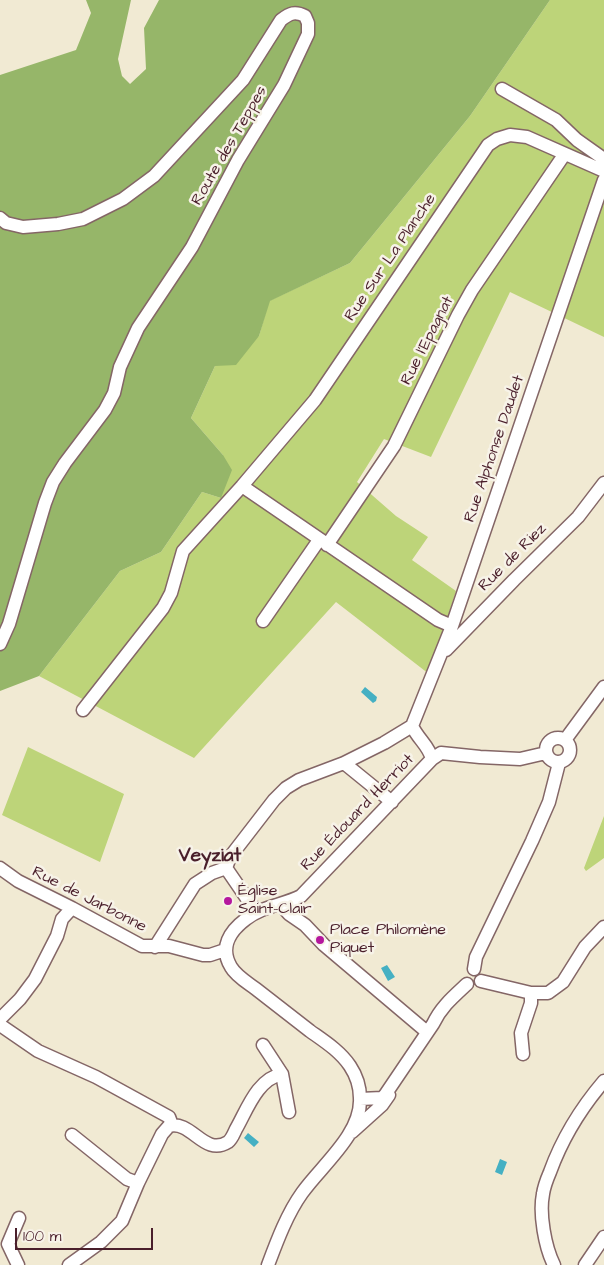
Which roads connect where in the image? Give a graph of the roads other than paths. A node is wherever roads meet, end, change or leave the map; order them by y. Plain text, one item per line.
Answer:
1 (502, 89) dead end
2 (564, 155) junction
3 (604, 159) edge
4 (604, 171) edge
5 (604, 180) edge
6 (0, 218) edge
7 (604, 483) edge
8 (242, 486) junction
9 (323, 543) junction
10 (263, 621) dead end
11 (452, 626) junction
12 (0, 644) edge
13 (442, 654) junction
14 (604, 686) edge
15 (83, 710) dead end
16 (412, 726) junction
17 (565, 740) junction
18 (546, 753) junction
19 (432, 759) junction
20 (344, 763) junction
21 (559, 763) junction
22 (392, 802) junction
23 (0, 868) edge
24 (226, 868) junction
25 (280, 904) junction
26 (72, 908) junction
27 (258, 911) junction
28 (604, 927) edge
29 (155, 947) junction
30 (225, 950) junction
31 (474, 969) junction
32 (481, 981) junction
33 (467, 984) junction
34 (531, 993) junction
35 (0, 1020) edge
36 (0, 1025) edge
37 (427, 1032) junction
38 (263, 1045) dead end
39 (524, 1054) dead end
40 (282, 1074) junction
41 (604, 1081) edge
42 (394, 1083) junction
43 (360, 1099) junction
44 (289, 1112) dead end
45 (172, 1125) junction
46 (72, 1135) dead end
47 (346, 1138) junction
48 (138, 1183) junction
49 (19, 1218) dead end
50 (604, 1237) edge
51 (18, 1265) edge
52 (69, 1265) edge
53 (268, 1265) edge
54 (554, 1265) edge
55 (585, 1265) edge

1 - 3 street
2 - 4 street, Rue Sur La Planche
2 - 8 street, Rue Sur La Planche
2 - 9 street, Rue l'Epagnat
5 - 11 street, Rue Alphonse Daudet
6 - 12 street, Route des Teppes
7 - 13 street, Rue de Riez
8 - 9 street
8 - 15 street, Rue Sur La Planche
9 - 10 street, Rue l'Epagnat
9 - 11 street
11 - 13 street, Rue Alphonse Daudet
13 - 16 street, Rue Alphonse Daudet
14 - 17 street
16 - 19 street
16 - 20 street
17 - 18 street
17 - 21 street
18 - 19 street
18 - 21 street
19 - 22 street, Rue Édouard Herriot
20 - 22 street
20 - 24 street
21 - 31 street
22 - 25 street, Rue Édouard Herriot
23 - 26 street, Rue de Jarbonne
24 - 27 street
24 - 29 street
25 - 27 street, Rue Édouard Herriot
25 - 37 street
26 - 29 street, Rue de Jarbonne
26 - 35 street
27 - 30 street, Rue Édouard Herriot
28 - 34 street
29 - 30 street, Rue de Jarbonne
30 - 43 street
31 - 32 street
31 - 33 street
32 - 33 street
32 - 34 street
33 - 37 street
34 - 39 street
36 - 45 street
37 - 42 street
38 - 40 street
40 - 44 street
40 - 45 street
41 - 54 street
42 - 43 street
42 - 47 street
43 - 47 street
45 - 48 street
46 - 48 street
47 - 53 street
48 - 52 street
49 - 51 street
50 - 55 street

